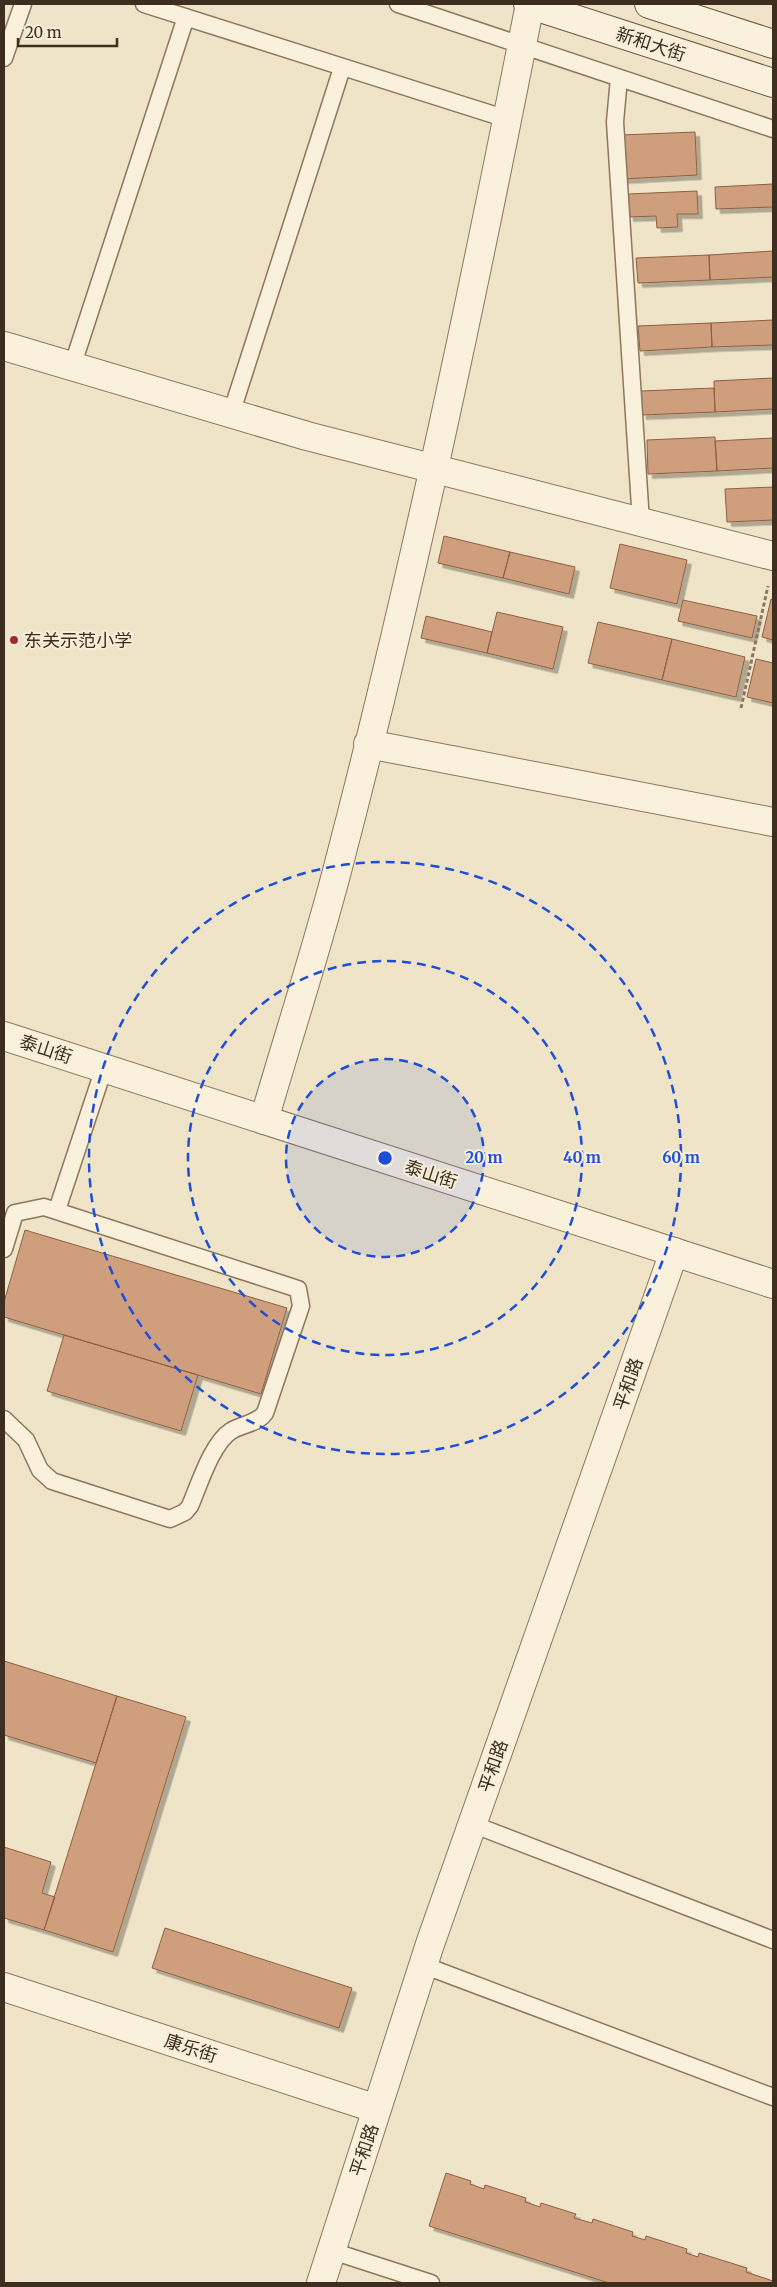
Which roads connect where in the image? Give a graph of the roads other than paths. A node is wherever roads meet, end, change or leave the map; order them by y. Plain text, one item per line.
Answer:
1 (23, 4) edge
2 (144, 4) edge
3 (398, 4) edge
4 (529, 4) edge
5 (649, 4) edge
6 (186, 18) junction
7 (773, 44) edge
8 (522, 45) junction
9 (4, 58) edge
10 (342, 68) junction
11 (618, 78) junction
12 (773, 83) edge
13 (507, 119) junction
14 (773, 129) edge
15 (4, 346) edge
16 (72, 367) junction
17 (231, 414) junction
18 (432, 468) junction
19 (641, 522) junction
20 (773, 556) edge
21 (368, 744) junction
22 (773, 822) edge
23 (4, 1036) edge
24 (104, 1068) junction
25 (264, 1120) junction
26 (57, 1210) junction
27 (4, 1249) edge
28 (674, 1252) junction
29 (773, 1284) edge
30 (4, 1419) edge
31 (472, 1824) junction
32 (773, 1940) edge
33 (423, 1965) junction
34 (4, 1987) edge
35 (773, 2097) edge
36 (377, 2109) junction
37 (332, 2251) junction
38 (321, 2283) edge
39 (431, 2283) edge

1 - 9 lane
2 - 6 lane
3 - 8 lane
4 - 8 street
4 - 12 street, 新和大街
5 - 7 street
6 - 10 lane
6 - 16 lane
8 - 11 lane
8 - 13 street
10 - 13 lane
10 - 17 lane
11 - 14 lane
11 - 19 lane
13 - 18 street
15 - 16 street
16 - 17 street
17 - 18 street
18 - 19 street
18 - 21 street
19 - 20 street
21 - 22 street
21 - 25 street
23 - 24 street, 泰山街
24 - 25 street, 泰山街
24 - 26 lane
25 - 28 street, 泰山街
26 - 27 lane
26 - 30 lane
28 - 29 street, 泰山街
28 - 31 street, 平和路
31 - 32 lane
31 - 33 street, 平和路
33 - 35 lane
33 - 36 street, 平和路
34 - 36 street, 康乐街
36 - 37 street, 平和路
37 - 38 street, 平和路
37 - 39 lane

